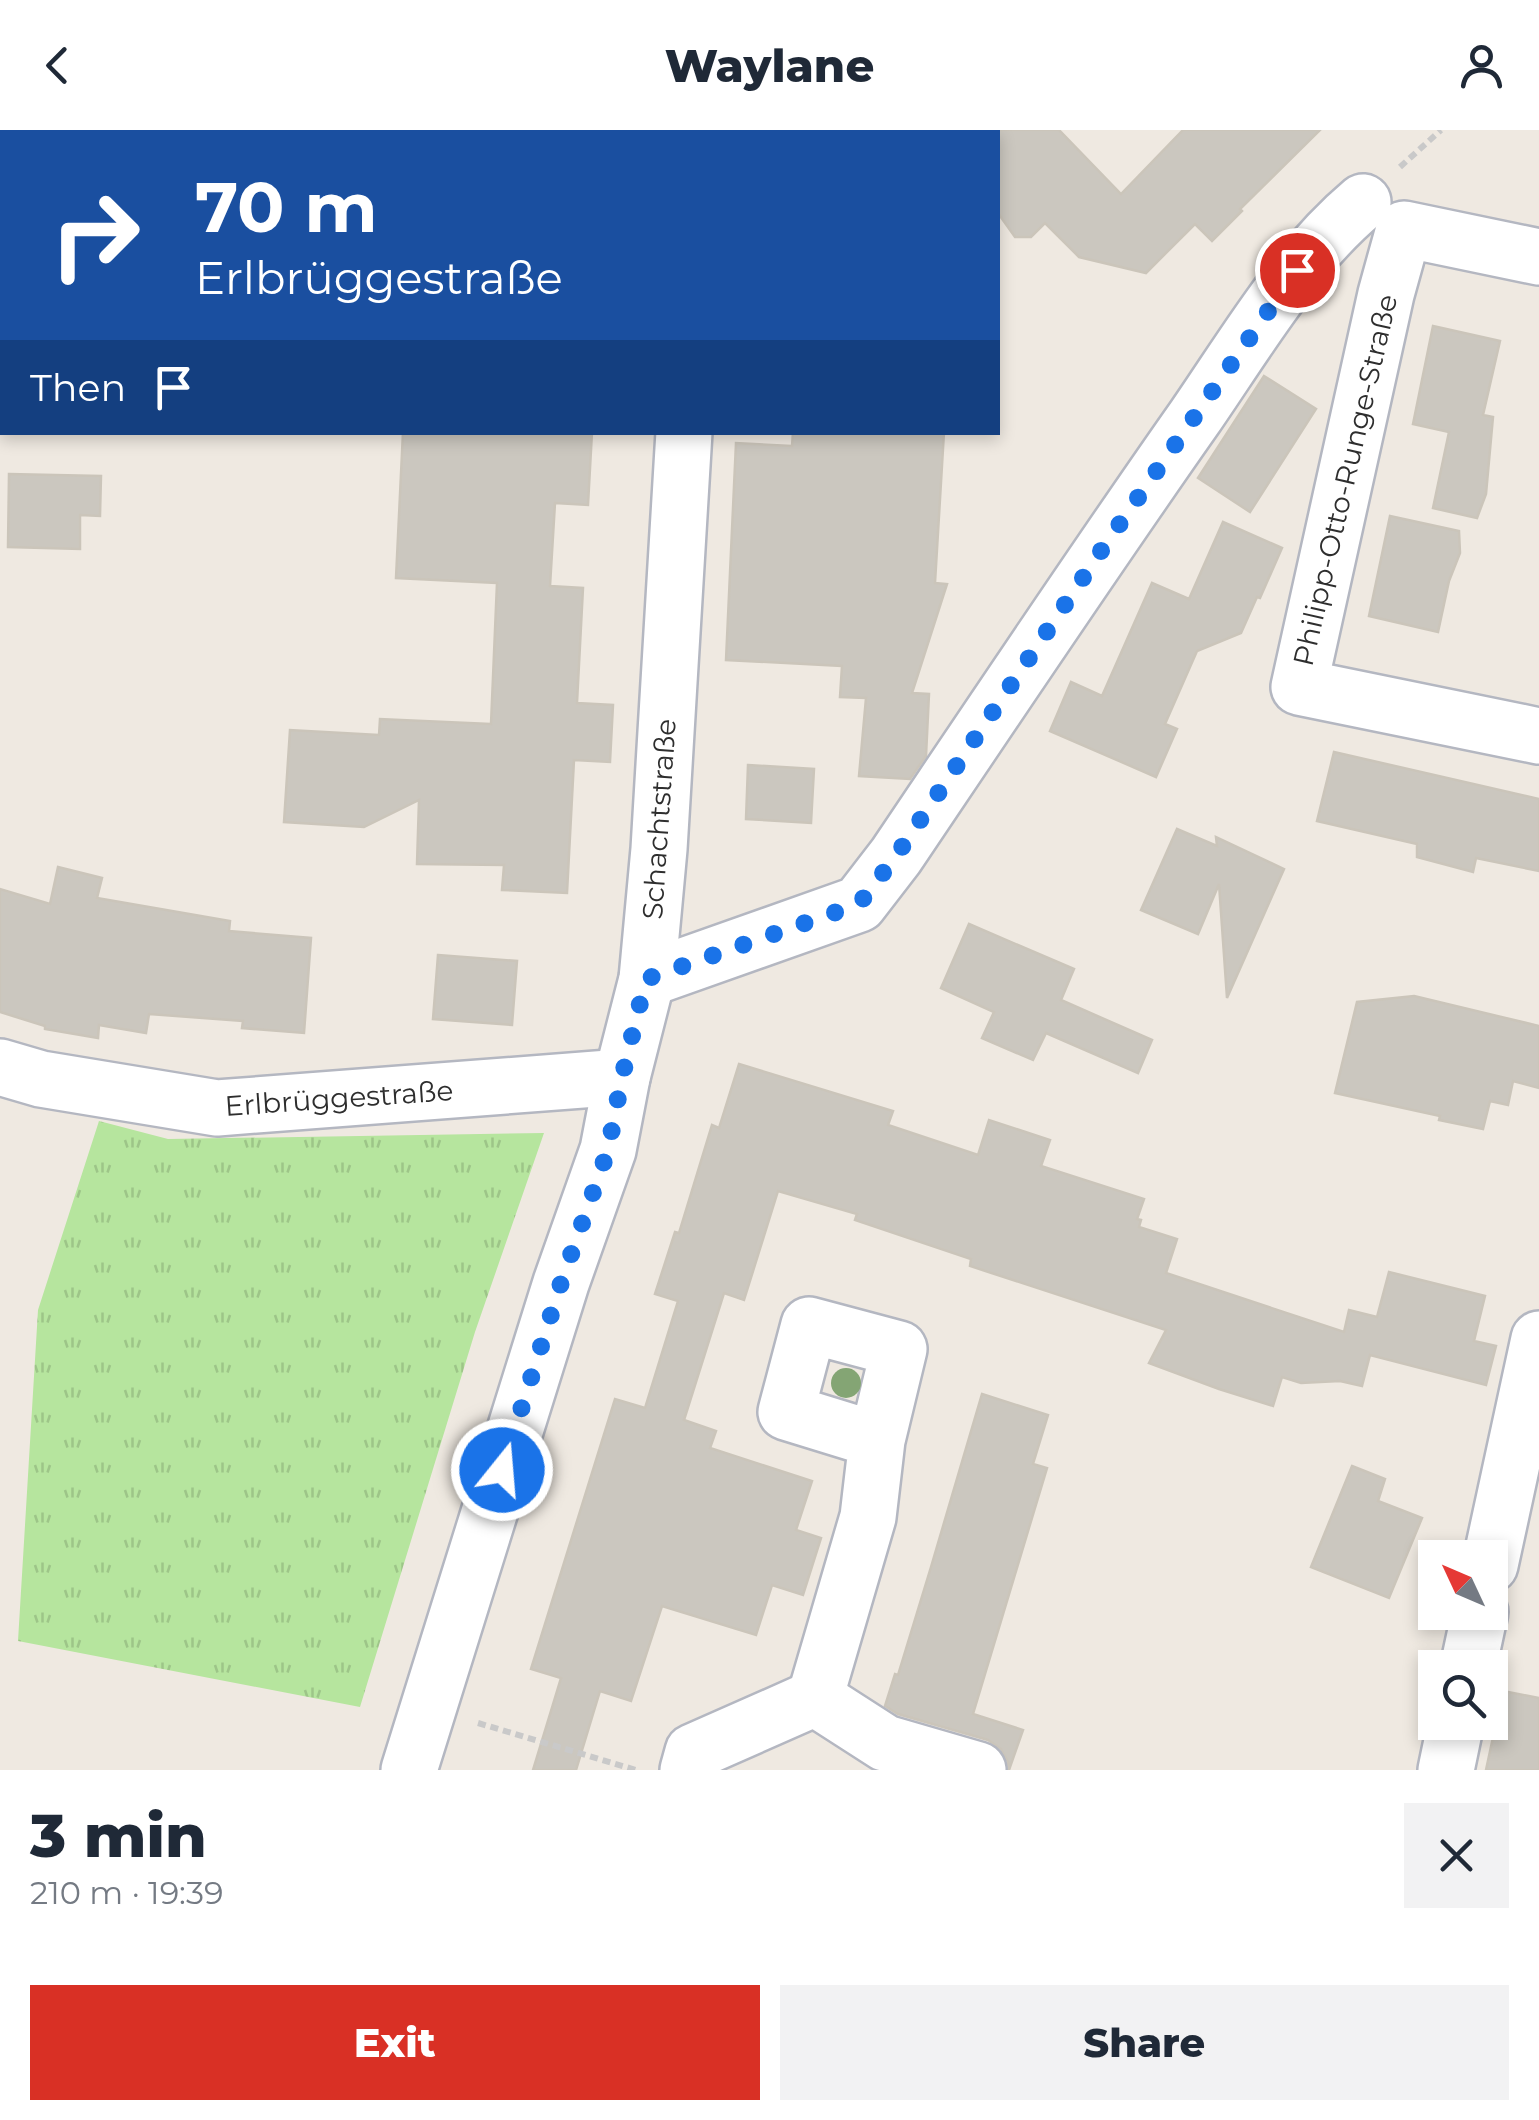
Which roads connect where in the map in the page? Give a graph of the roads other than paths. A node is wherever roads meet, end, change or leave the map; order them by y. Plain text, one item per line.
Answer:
1 (1362, 202) dead end
2 (1539, 258) edge
3 (684, 435) edge
4 (1539, 736) edge
5 (646, 979) junction
6 (0, 1068) edge
7 (622, 1077) junction
8 (1539, 1338) edge
9 (877, 1440) dead end
10 (1495, 1540) edge
11 (814, 1698) junction
12 (1452, 1740) edge
13 (408, 1770) edge
14 (688, 1770) edge
15 (978, 1770) edge
16 (1446, 1770) edge

1 - 5 street
2 - 4 street, Philipp-Otto-Runge-Straße
3 - 5 street, Schachtstraße
5 - 7 street, Schachtstraße
6 - 7 street, Erlbrüggestraße
7 - 13 street, Schachtstraße
8 - 10 street
9 - 11 street
11 - 14 street
11 - 15 street
12 - 16 street

